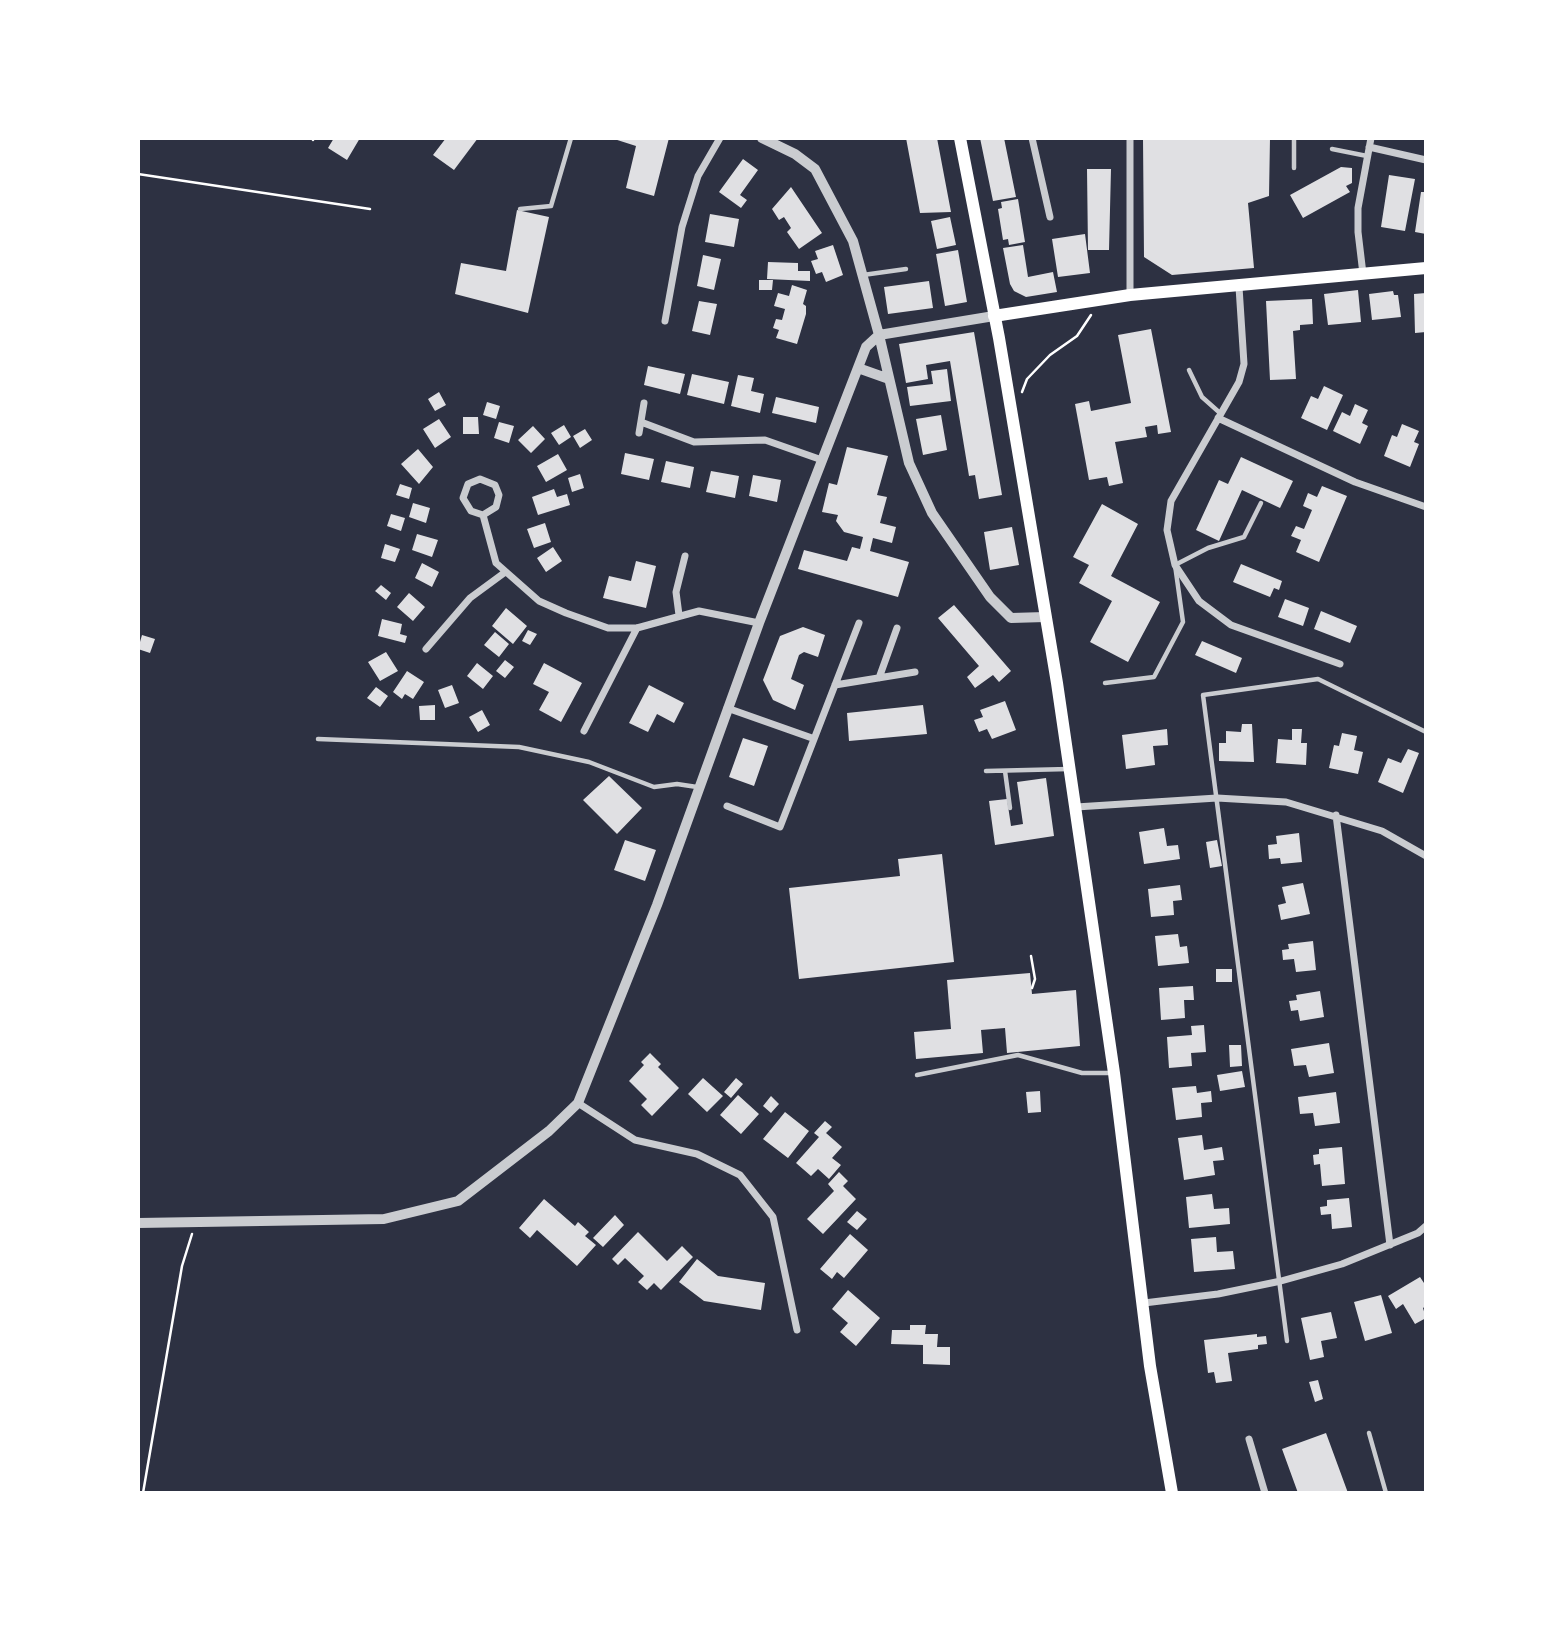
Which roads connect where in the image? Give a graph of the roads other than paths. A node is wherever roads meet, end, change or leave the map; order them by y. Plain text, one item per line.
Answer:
1 (571, 138) edge
2 (720, 138) edge
3 (762, 138) edge
4 (960, 138) edge
5 (1032, 138) edge
6 (1130, 138) edge
7 (1294, 138) edge
8 (1371, 138) edge
9 (1369, 147) junction
10 (1332, 149) dead end
11 (1367, 156) junction
12 (1426, 160) edge
13 (1294, 169) dead end
14 (520, 209) dead end
15 (1050, 217) dead end
16 (1426, 268) edge
17 (906, 269) dead end
18 (862, 275) junction
19 (1363, 275) junction
20 (1238, 287) junction
21 (1130, 295) junction
22 (994, 316) junction
23 (665, 321) dead end
24 (879, 335) junction
25 (858, 368) junction
26 (1189, 370) dead end
27 (890, 379) junction
28 (644, 403) dead end
29 (1219, 416) junction
30 (641, 422) junction
31 (639, 433) dead end
32 (822, 460) junction
33 (1261, 503) dead end
34 (1426, 507) edge
35 (483, 514) junction
36 (685, 556) dead end
37 (1175, 565) junction
38 (504, 573) junction
39 (679, 615) junction
40 (1045, 617) junction
41 (759, 623) junction
42 (859, 623) dead end
43 (637, 628) junction
44 (897, 628) dead end
45 (426, 649) dead end
46 (1340, 664) dead end
47 (915, 672) dead end
48 (878, 678) junction
49 (1105, 683) dead end
50 (835, 685) junction
51 (727, 708) junction
52 (584, 731) dead end
53 (1426, 732) edge
54 (812, 738) junction
55 (318, 739) dead end
56 (1071, 768) junction
57 (986, 771) dead end
58 (1005, 771) junction
59 (698, 787) junction
60 (1217, 797) junction
61 (727, 806) dead end
62 (1076, 807) junction
63 (1010, 808) dead end
64 (1336, 815) junction
65 (1426, 856) edge
66 (1114, 1073) junction
67 (917, 1075) dead end
68 (578, 1103) junction
69 (138, 1223) edge
70 (1426, 1226) edge
71 (1390, 1245) junction
72 (1281, 1282) junction
73 (1144, 1303) junction
74 (797, 1331) dead end
75 (1287, 1341) dead end
76 (1369, 1433) dead end
77 (1250, 1439) dead end
78 (1172, 1493) edge
79 (1265, 1493) edge
80 (1386, 1493) edge

1 - 14 lane
2 - 23 street
3 - 18 street
4 - 22 main road
5 - 15 street
6 - 21 street
7 - 13 lane
8 - 9 street
9 - 11 street
9 - 12 street
10 - 11 lane
11 - 19 street
16 - 19 main road
17 - 18 lane
18 - 24 street
19 - 20 main road
20 - 21 main road
20 - 29 street
21 - 22 main road
22 - 24 street
22 - 40 main road
24 - 25 street
24 - 27 street
25 - 27 street
25 - 32 street
26 - 29 lane
27 - 40 street
28 - 30 street
29 - 34 street
29 - 37 street
30 - 31 street
30 - 32 street
32 - 41 street
33 - 37 lane
35 - 35 street
35 - 38 street
36 - 39 street
37 - 46 street
37 - 49 lane
38 - 43 street
38 - 45 street
39 - 41 street
39 - 43 street
40 - 56 main road
41 - 51 street
42 - 50 street
43 - 52 street
44 - 48 street
47 - 48 street
48 - 50 street
50 - 54 street
51 - 54 street
51 - 59 street
53 - 60 lane
54 - 61 street
55 - 59 lane
56 - 58 lane
56 - 62 main road
57 - 58 lane
58 - 63 lane
59 - 68 street
60 - 62 street
60 - 64 street
60 - 72 lane
62 - 66 main road
64 - 65 street
64 - 71 street
66 - 67 lane
66 - 73 main road
68 - 69 street
68 - 74 street
70 - 71 street
71 - 72 street
72 - 73 street
72 - 75 lane
73 - 78 main road
76 - 80 lane
77 - 79 street

